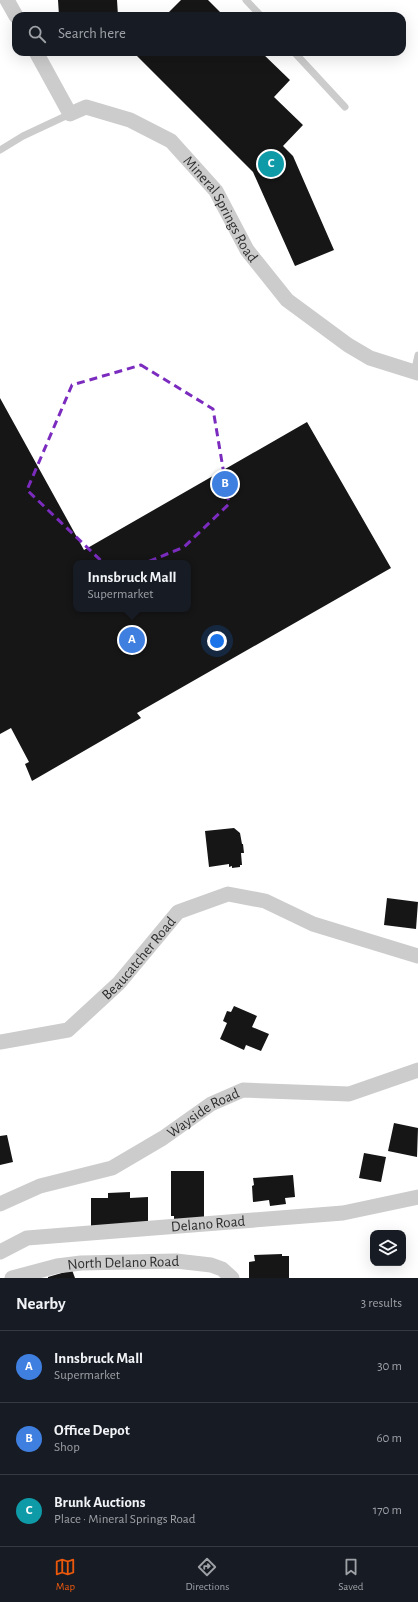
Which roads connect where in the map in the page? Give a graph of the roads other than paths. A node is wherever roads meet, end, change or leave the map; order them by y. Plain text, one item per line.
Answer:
1 (7, 0) edge
2 (246, 0) edge
3 (14, 12) edge
4 (257, 12) edge
5 (38, 56) edge
6 (298, 56) edge
7 (345, 107) dead end
8 (70, 114) junction
9 (0, 150) edge
10 (418, 355) edge
11 (416, 373) edge
12 (418, 956) edge
13 (0, 1042) edge
14 (418, 1070) edge
15 (418, 1197) edge
16 (0, 1204) edge
17 (0, 1252) edge
18 (12, 1278) edge
19 (232, 1278) edge

1 - 3 street
2 - 4 lane
5 - 8 street
6 - 7 lane
8 - 9 lane
8 - 11 street, Mineral Springs Road
10 - 11 lane
12 - 13 street, Beaucatcher Road
14 - 16 street, Wayside Road
15 - 17 street, Delano Road
18 - 19 street, North Delano Road

